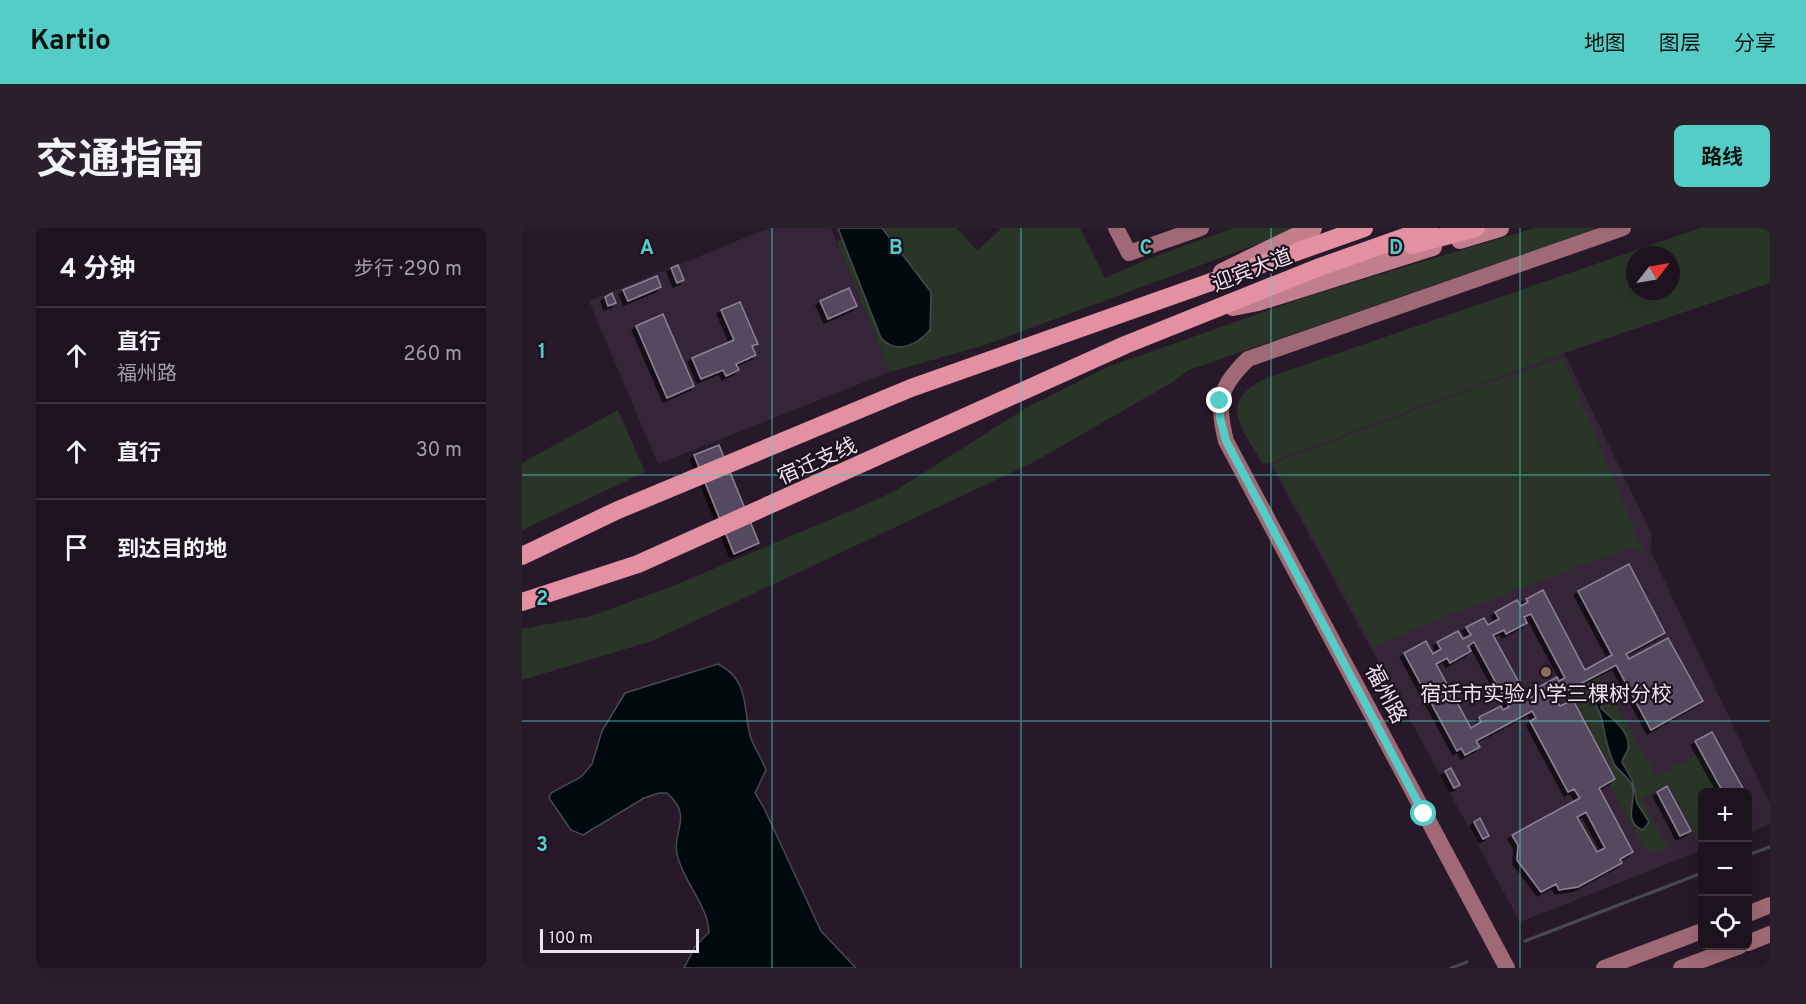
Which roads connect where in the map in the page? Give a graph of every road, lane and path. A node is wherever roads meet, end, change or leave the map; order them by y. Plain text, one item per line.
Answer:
1 (1116, 228) edge
2 (1201, 228) edge
3 (1312, 228) edge
4 (1334, 228) edge
5 (1364, 228) edge
6 (1430, 228) edge
7 (1476, 228) edge
8 (1500, 228) edge
9 (1623, 228) edge
10 (1317, 268) junction
11 (1193, 287) junction
12 (1198, 314) junction
13 (1113, 315) joint
14 (1125, 345) joint
15 (522, 556) edge
16 (522, 602) edge
17 (1770, 905) edge
18 (1752, 912) edge
19 (1698, 933) edge
20 (1770, 934) edge
21 (1752, 941) edge
22 (1727, 950) edge
23 (1507, 968) edge
24 (1604, 968) edge
25 (1681, 968) edge

1 - 2 street
3 - 11 main road
4 - 11 highway
5 - 11 highway, 迎宾大道
6 - 10 highway, 迎宾大道
7 - 10 highway
8 - 12 main road
9 - 23 street, 福州路
10 - 12 highway, 迎宾大道
11 - 13 highway, 迎宾大道
12 - 14 highway, 迎宾大道
13 - 15 highway, 宿迁支线
14 - 16 highway, 宿迁支线
17 - 18 street
19 - 24 street
20 - 21 street
22 - 25 street

